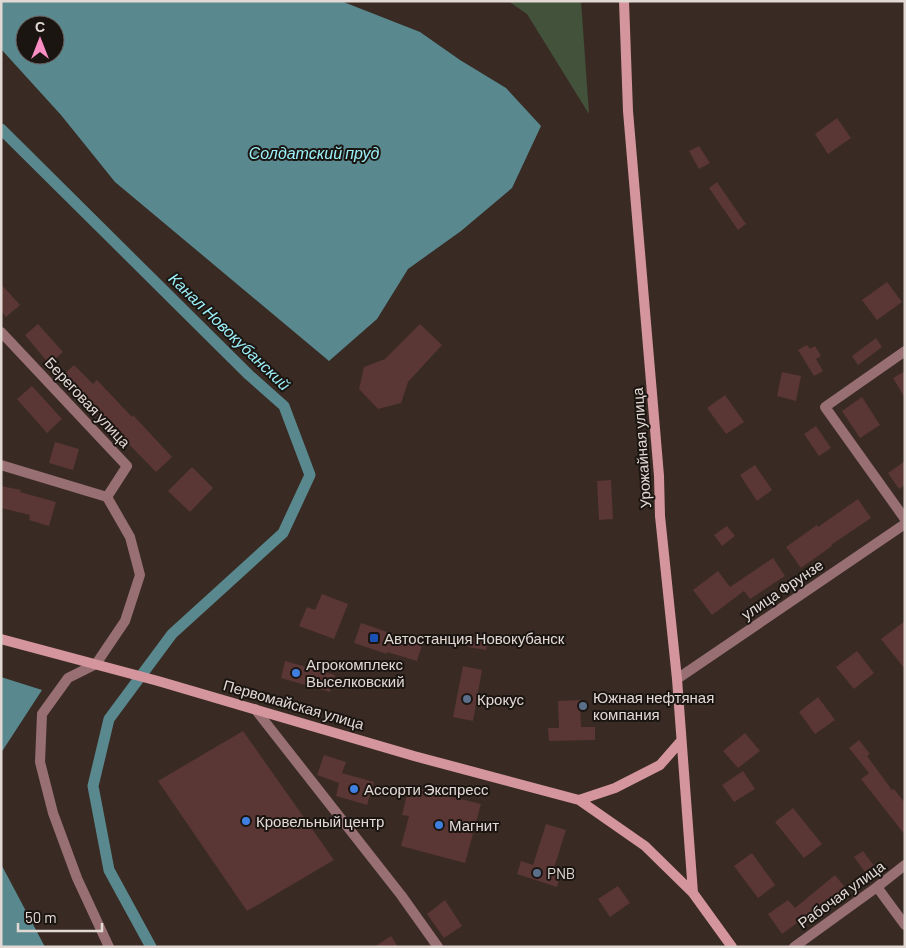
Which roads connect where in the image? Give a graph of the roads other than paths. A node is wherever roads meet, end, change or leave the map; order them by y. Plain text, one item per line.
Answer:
1 (624, 1) edge
2 (1, 332) edge
3 (905, 351) edge
4 (1, 466) edge
5 (107, 497) junction
6 (905, 519) edge
7 (905, 524) edge
8 (1, 639) edge
9 (96, 664) junction
10 (677, 679) junction
11 (255, 709) junction
12 (681, 741) junction
13 (578, 800) junction
14 (905, 865) edge
15 (876, 887) junction
16 (693, 893) junction
17 (905, 925) edge
18 (109, 947) edge
19 (438, 947) edge
20 (732, 947) edge
21 (794, 947) edge

1 - 10 main road, Урожайная улица
2 - 5 street, Береговая улица
3 - 6 street
4 - 5 street
5 - 9 street
7 - 10 street, улица Фрунзе
8 - 9 main road, Первомайская улица
9 - 11 main road, Первомайская улица
9 - 18 street
10 - 12 main road, Урожайная улица
11 - 13 main road, Первомайская улица
11 - 19 street
12 - 13 main road
12 - 16 main road, Урожайная улица
13 - 16 main road, Первомайская улица
14 - 15 street, Рабочая улица
15 - 17 street
15 - 21 street, Рабочая улица
16 - 20 main road, Первомайская улица

